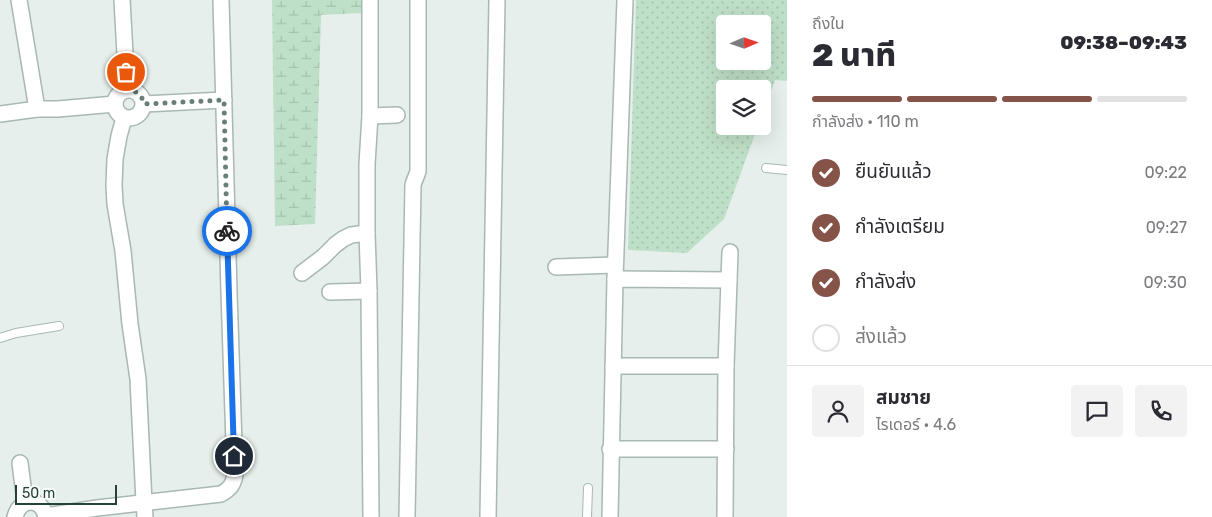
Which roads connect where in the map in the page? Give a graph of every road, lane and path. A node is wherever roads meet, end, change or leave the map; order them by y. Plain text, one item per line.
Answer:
1 (19, 0) edge
2 (122, 0) edge
3 (221, 0) edge
4 (370, 0) edge
5 (418, 0) edge
6 (497, 0) edge
7 (625, 0) edge
8 (127, 90) junction
9 (224, 100) junction
10 (115, 104) junction
11 (144, 104) junction
12 (37, 109) junction
13 (0, 114) edge
14 (397, 115) dead end
15 (370, 116) junction
16 (124, 118) junction
17 (766, 168) dead end
18 (787, 170) edge
19 (367, 232) junction
20 (730, 252) dead end
21 (556, 267) dead end
22 (615, 272) junction
23 (302, 273) dead end
24 (729, 280) junction
25 (369, 291) junction
26 (330, 292) dead end
27 (59, 326) dead end
28 (0, 338) edge
29 (613, 366) junction
30 (726, 366) junction
31 (610, 449) junction
32 (726, 449) junction
33 (20, 463) dead end
34 (588, 488) dead end
35 (26, 502) junction
36 (144, 509) edge
37 (15, 517) edge
38 (46, 517) edge
39 (371, 517) edge
40 (407, 517) edge
41 (488, 517) edge
42 (587, 517) edge
43 (610, 517) edge
44 (725, 517) edge

1 - 12 street
2 - 8 street
3 - 9 street
4 - 15 street
5 - 40 street
6 - 41 street
7 - 22 street
8 - 10 street
8 - 11 street
9 - 11 street
9 - 36 street
10 - 12 street
10 - 16 street
11 - 16 street
12 - 13 street
14 - 15 street
15 - 19 street
16 - 36 street
17 - 18 lane
19 - 23 street
19 - 25 street
20 - 24 street
21 - 22 street
22 - 24 street
22 - 29 street
24 - 30 street
25 - 26 street
25 - 39 street
27 - 28 lane
29 - 30 street
29 - 31 street
30 - 32 street
31 - 32 street
31 - 43 street
32 - 44 street
33 - 35 street
34 - 42 lane
35 - 37 street
35 - 38 street
36 - 38 street

